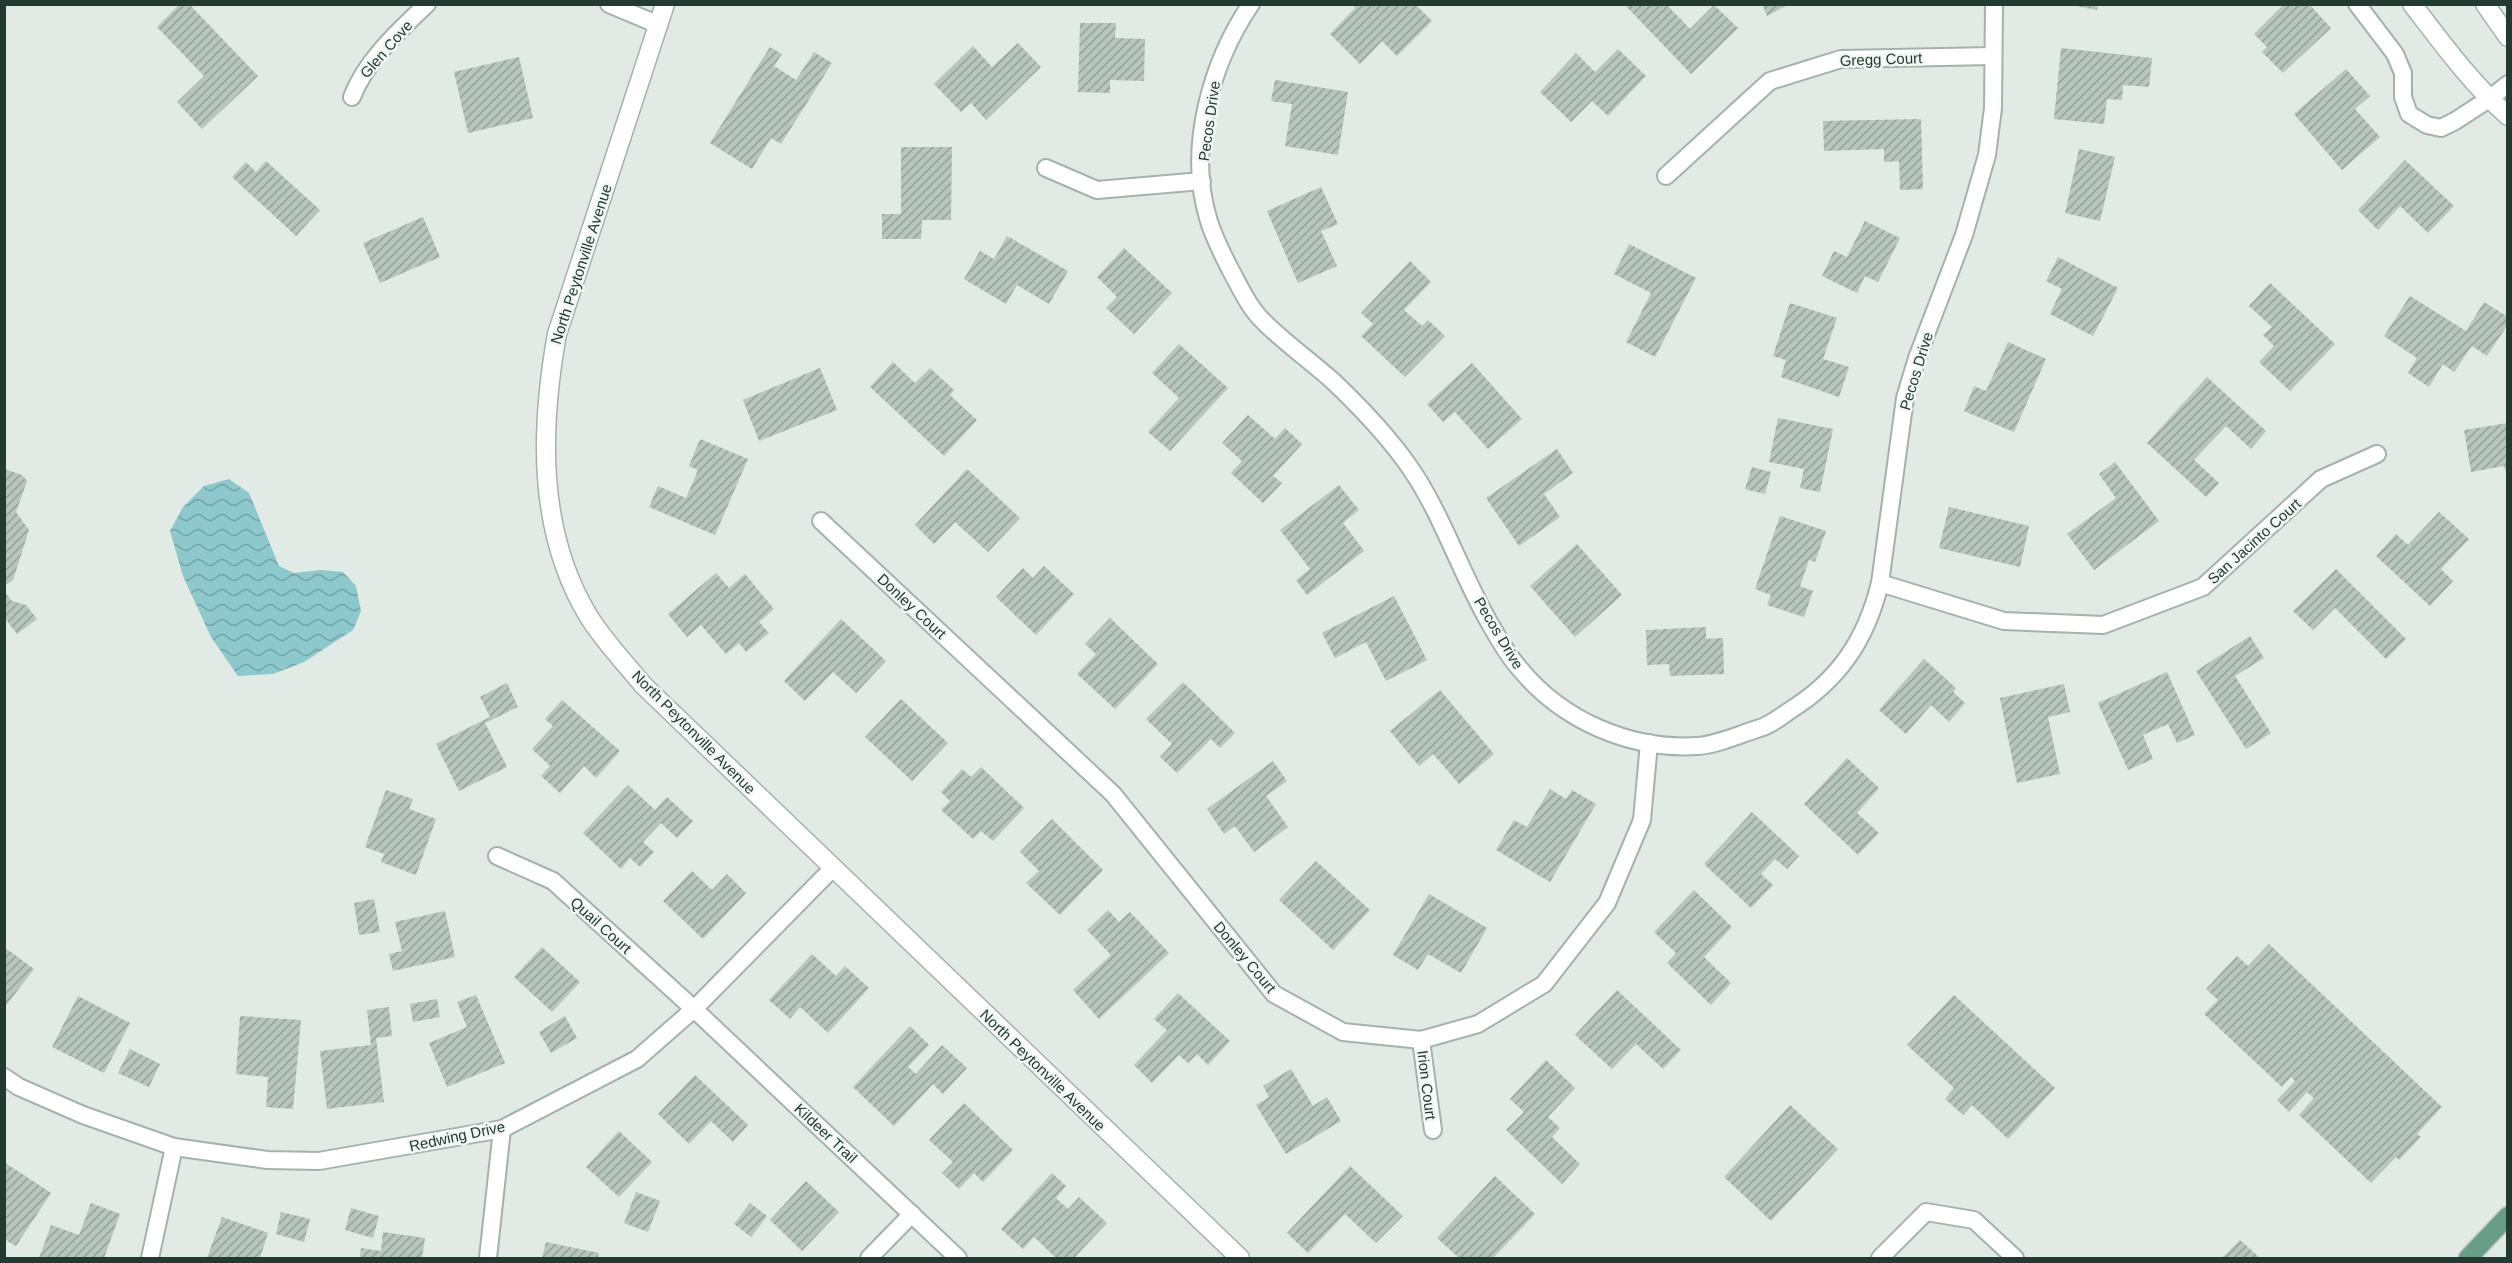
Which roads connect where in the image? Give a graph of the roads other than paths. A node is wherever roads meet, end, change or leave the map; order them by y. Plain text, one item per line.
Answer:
1 (427, 4) edge
2 (609, 4) edge
3 (665, 4) edge
4 (1251, 4) edge
5 (1994, 4) edge
6 (2357, 4) edge
7 (2412, 4) edge
8 (2485, 4) edge
9 (659, 24) junction
10 (2508, 37) edge
11 (1993, 56) junction
12 (2508, 84) edge
13 (352, 97) dead end
14 (2489, 99) junction
15 (2508, 116) edge
16 (1046, 168) dead end
17 (1666, 176) dead end
18 (1202, 181) junction
19 (2377, 454) dead end
20 (821, 521) dead end
21 (1880, 583) junction
22 (1649, 743) junction
23 (497, 856) dead end
24 (832, 868) junction
25 (694, 1009) junction
26 (1421, 1040) junction
27 (4, 1077) edge
28 (502, 1130) junction
29 (1432, 1130) dead end
30 (174, 1147) junction
31 (912, 1214) junction
32 (2508, 1216) edge
33 (150, 1258) edge
34 (488, 1258) edge
35 (869, 1258) edge
36 (958, 1258) edge
37 (1240, 1258) edge
38 (1880, 1258) edge
39 (2015, 1258) edge
40 (2468, 1258) edge

1 - 13 street, Glen Cove
2 - 9 street
3 - 9 street, North Peytonville Avenue
4 - 18 street, Pecos Drive
5 - 11 street, Pecos Drive
6 - 14 street
7 - 14 street
8 - 10 street
9 - 24 street, North Peytonville Avenue
11 - 17 street, Gregg Court
11 - 21 street, Pecos Drive
12 - 14 street
14 - 15 street
16 - 18 street
18 - 22 street, Pecos Drive
19 - 21 street, San Jacinto Court
20 - 26 street, Donley Court
21 - 22 street, Pecos Drive
22 - 26 street, Donley Court
23 - 25 street, Quail Court
24 - 25 street, Redwing Drive
24 - 37 street, North Peytonville Avenue
25 - 28 street, Redwing Drive
25 - 31 street, Kildeer Trail
26 - 29 street, Irion Court
27 - 30 street, Redwing Drive
28 - 30 street, Redwing Drive
28 - 34 street
30 - 33 street
31 - 35 street
31 - 36 street, Kildeer Trail
32 - 40 main road
38 - 39 street

